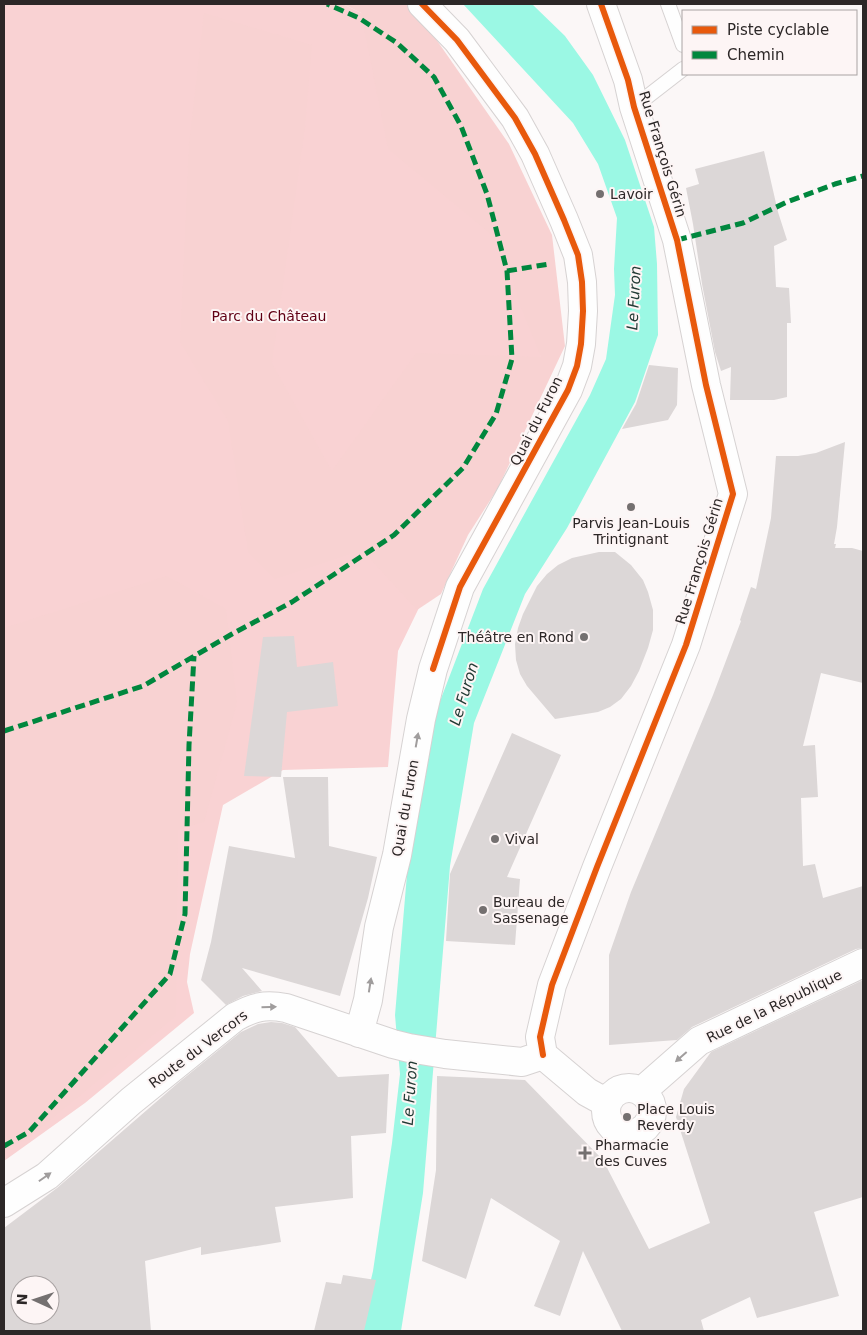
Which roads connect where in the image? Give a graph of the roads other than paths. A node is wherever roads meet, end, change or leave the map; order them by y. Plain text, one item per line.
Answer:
1 (422, 4) edge
2 (600, 4) edge
3 (668, 4) edge
4 (682, 42) edge
5 (682, 70) edge
6 (634, 106) junction
7 (863, 963) edge
8 (359, 1032) junction
9 (543, 1056) junction
10 (642, 1091) junction
11 (607, 1103) junction
12 (4, 1203) edge

8 -> 1 street, Quai du Furon
2 - 6 street, Rue François Gérin
3 - 4 lane
5 - 6 lane
6 - 9 street, Rue François Gérin
7 -> 10 street, Rue de la République
8 - 9 street, Route du Vercors
12 -> 8 street, Route du Vercors
9 - 11 street
10 - 11 street
10 - 11 street

